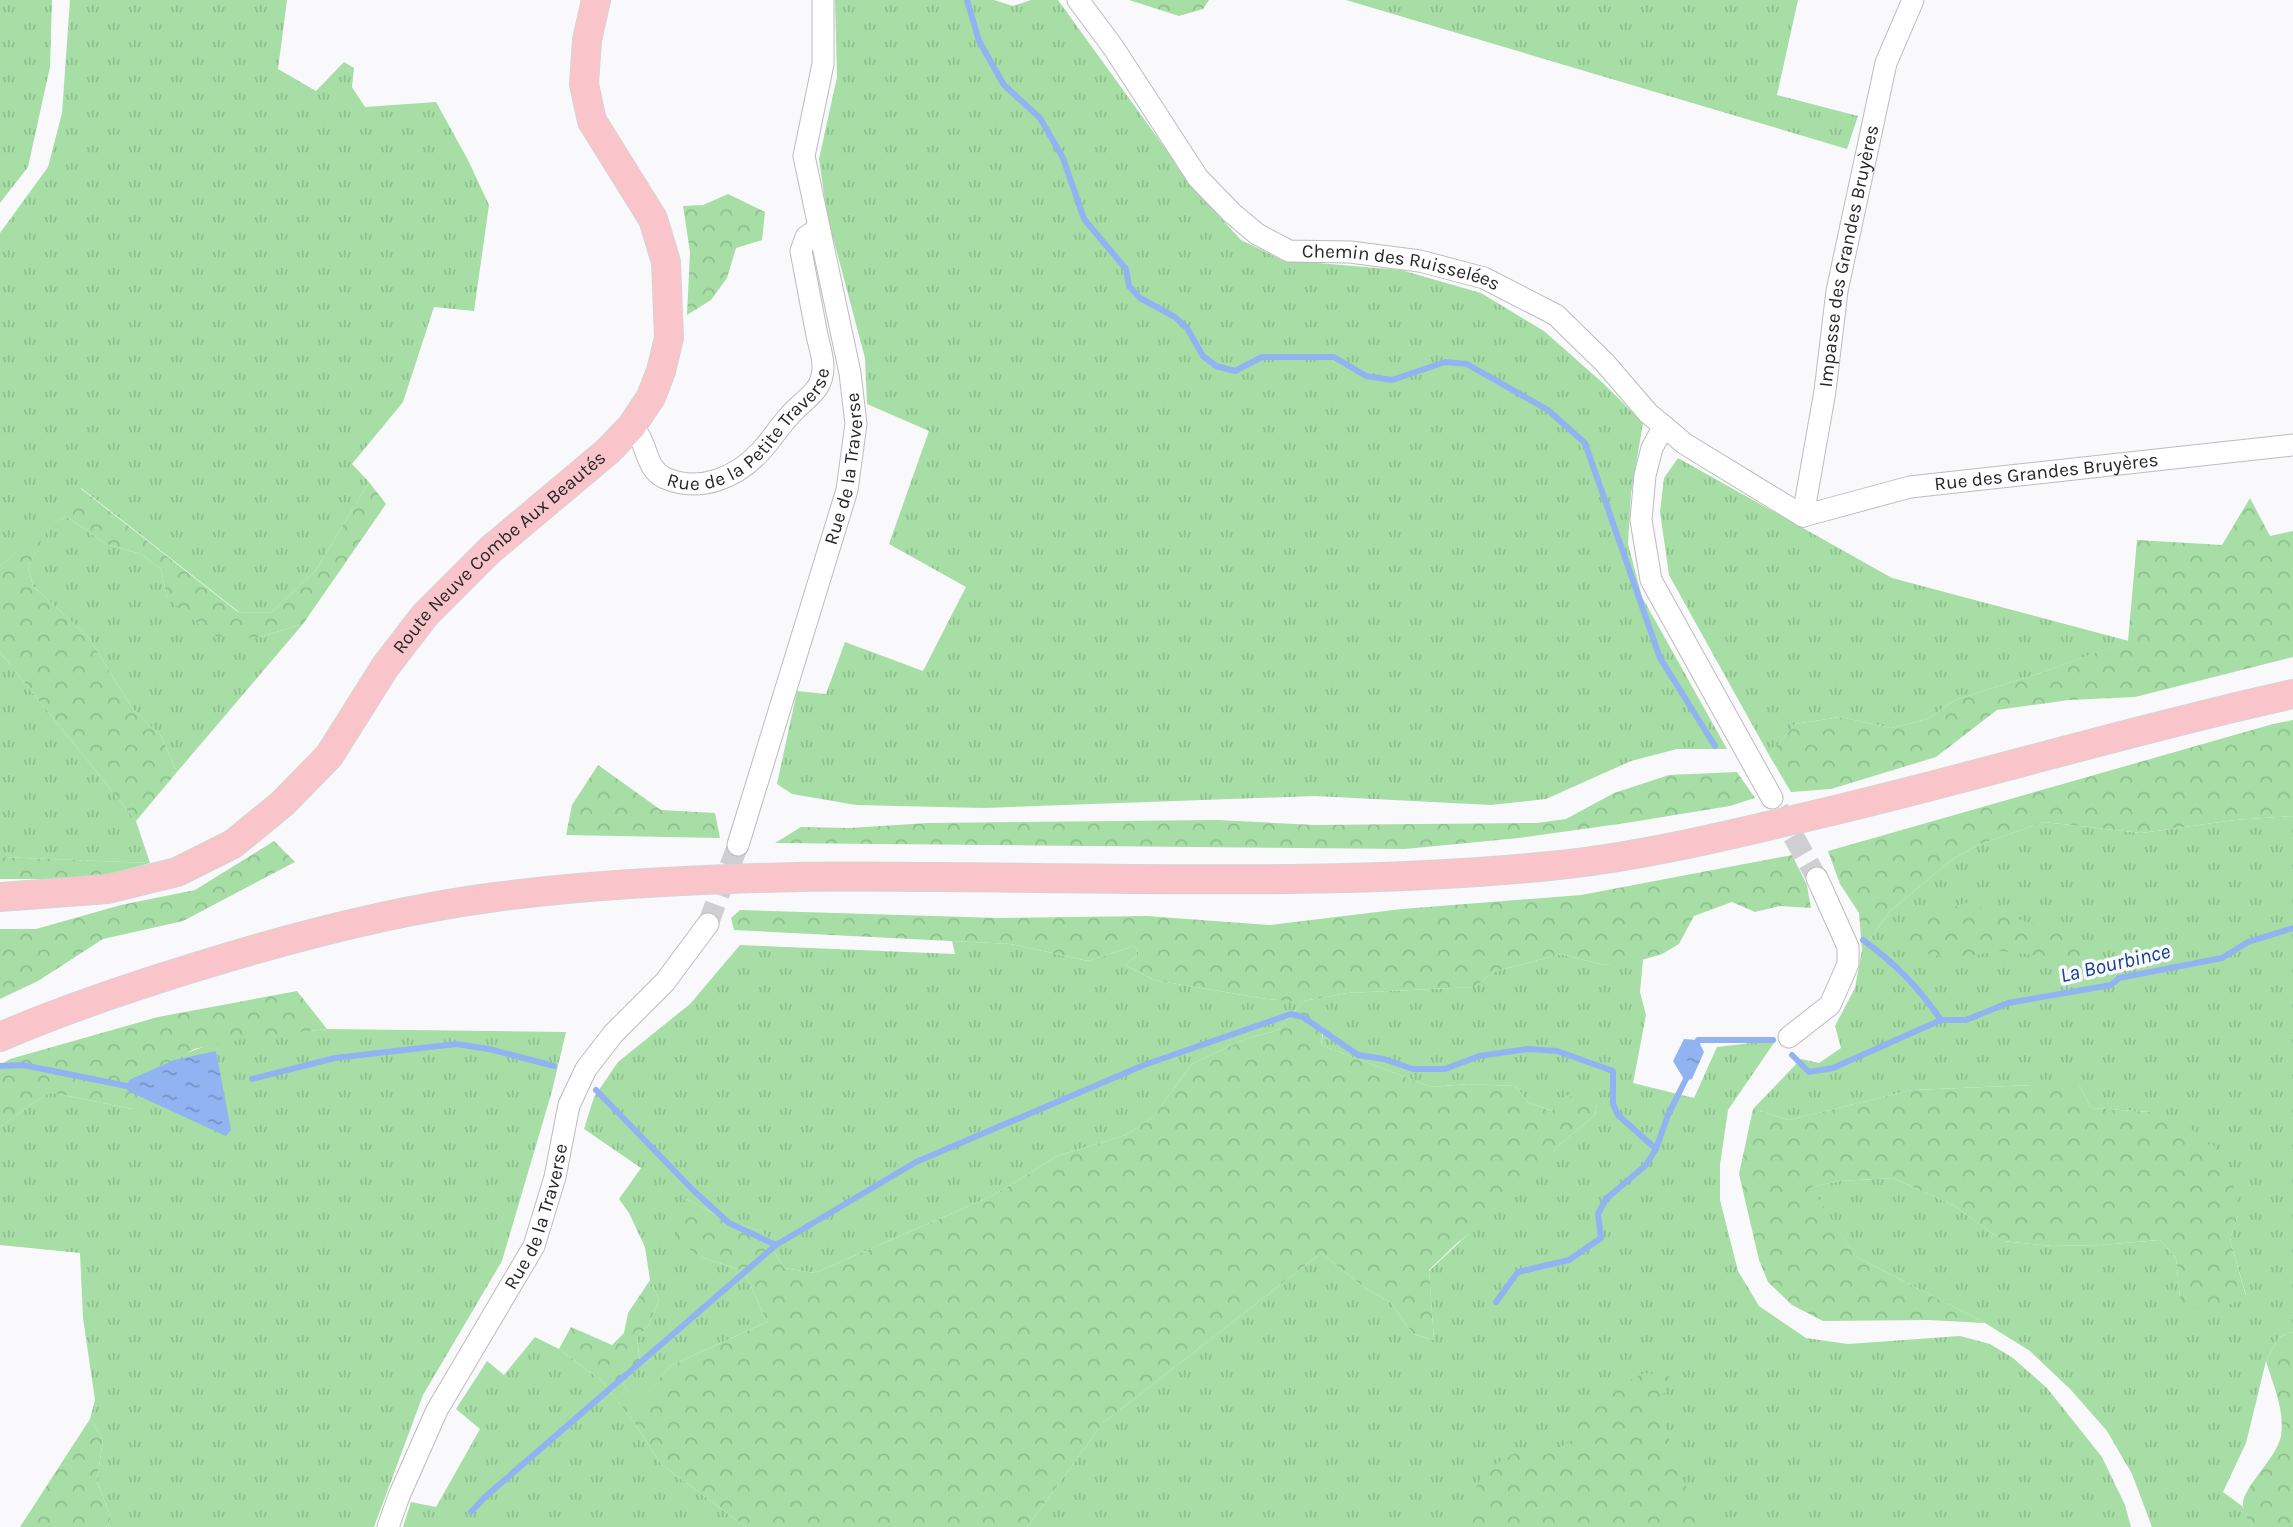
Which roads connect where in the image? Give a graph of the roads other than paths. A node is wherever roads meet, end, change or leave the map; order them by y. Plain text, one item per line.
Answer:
1 (596, 0) edge
2 (824, 0) edge
3 (1078, 0) edge
4 (1913, 0) edge
5 (819, 228) junction
6 (1664, 426) junction
7 (631, 427) junction
8 (2293, 445) edge
9 (1803, 516) junction
10 (2293, 694) edge
11 (1772, 798) tunnel mouth
12 (738, 845) tunnel mouth
13 (1816, 878) tunnel mouth
14 (0, 897) edge
15 (708, 924) tunnel mouth
16 (0, 1037) edge
17 (1789, 1037) dead end
18 (388, 1527) edge

1 - 7 main road, Route Neuve Combe Aux Beautés
2 - 5 street, Rue de la Traverse
3 - 6 street, Chemin des Ruisselées
4 - 9 street, Impasse des Grandes Bruyères
5 - 7 street, Rue de la Petite Traverse
5 - 12 street, Rue de la Traverse
6 - 9 street, Chemin des Ruisselées
6 - 11 street
7 - 14 main road, Route Neuve Combe Aux Beautés
8 - 9 street, Rue des Grandes Bruyères
10 - 16 main road
13 - 17 street
15 - 18 street, Rue de la Traverse

